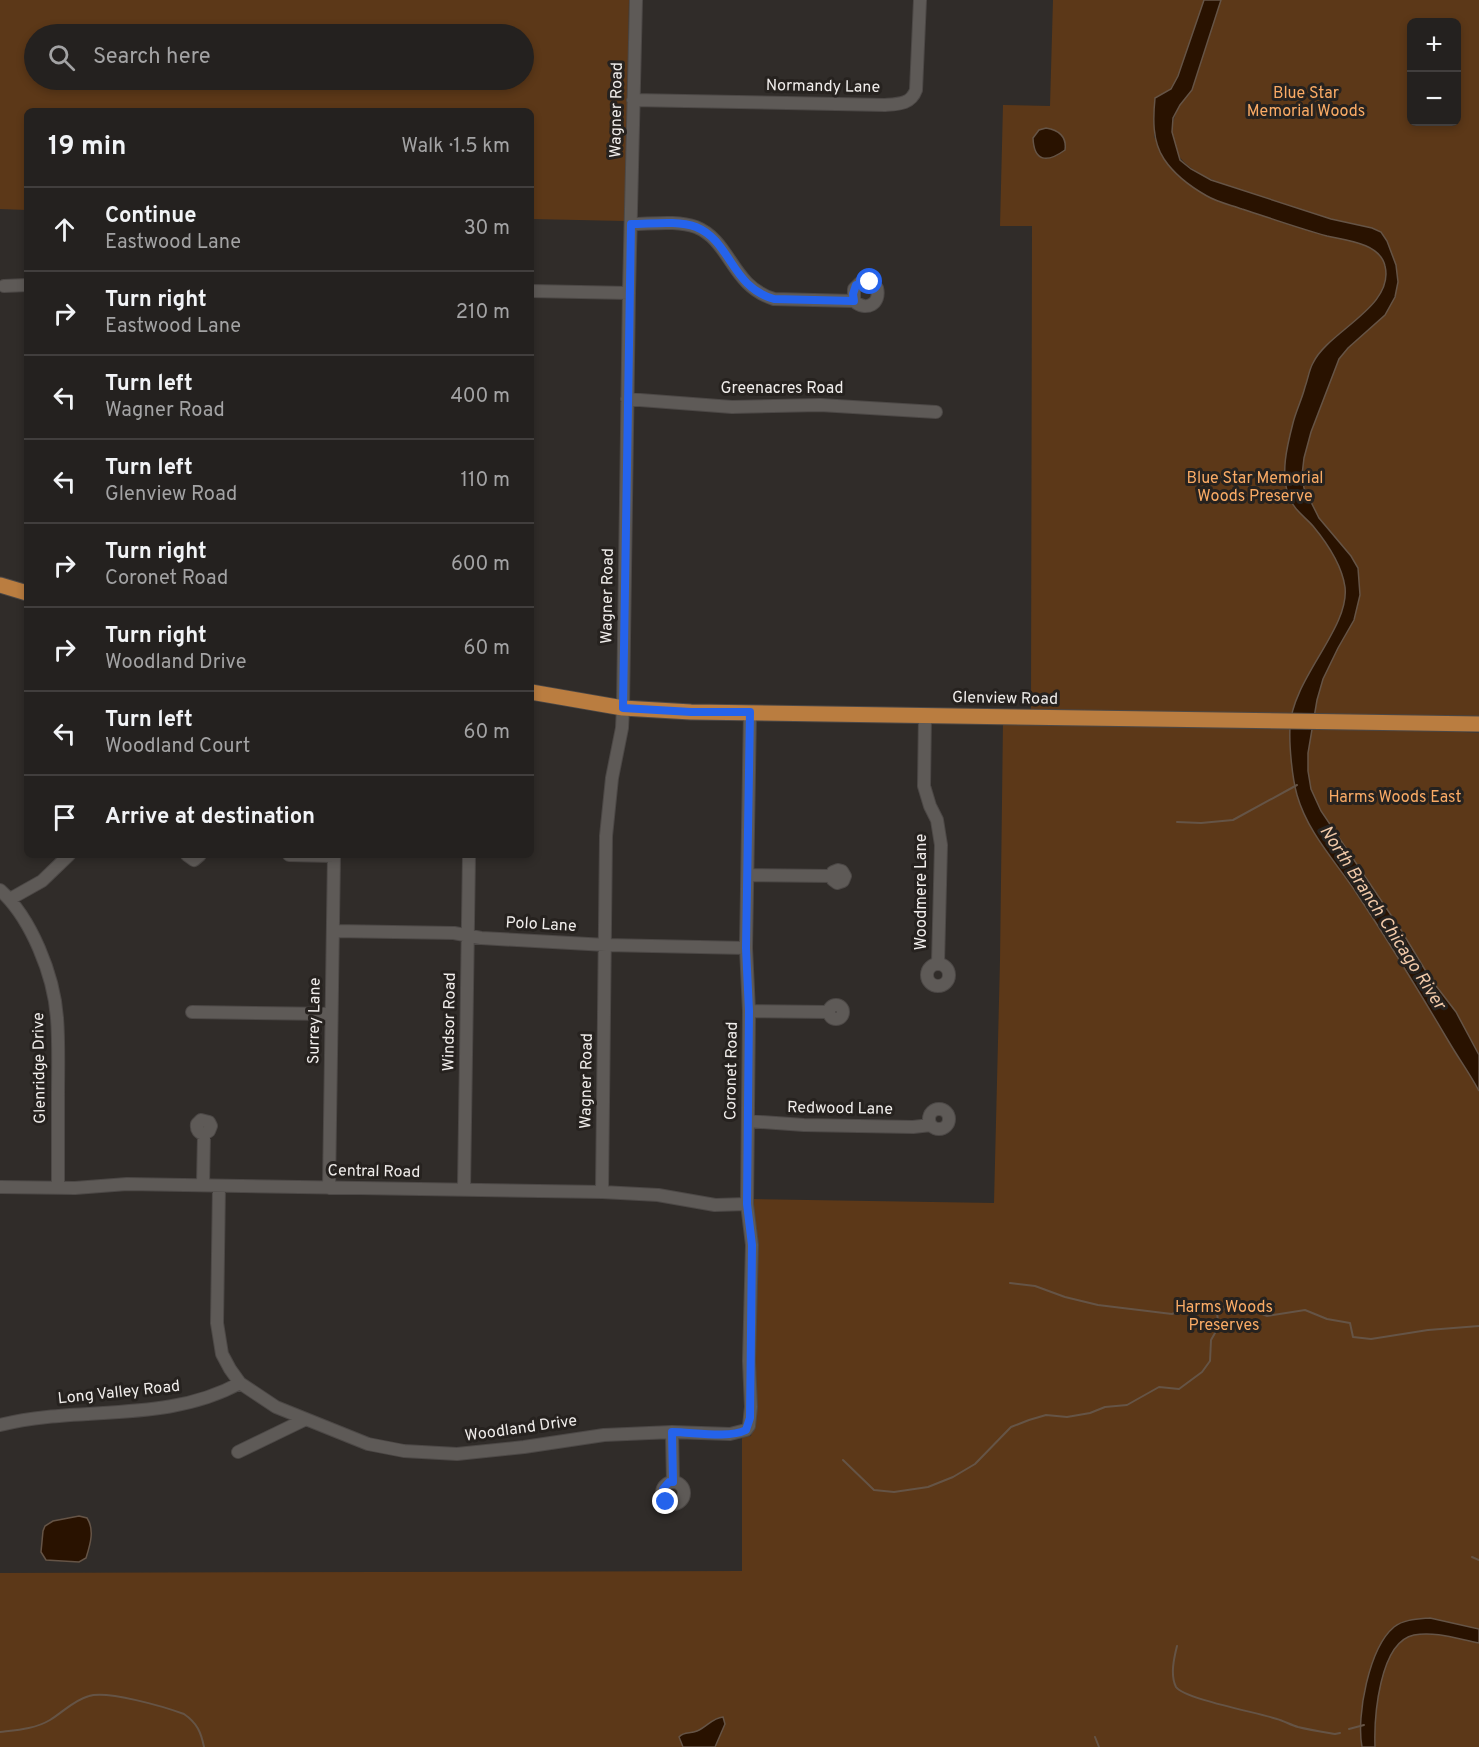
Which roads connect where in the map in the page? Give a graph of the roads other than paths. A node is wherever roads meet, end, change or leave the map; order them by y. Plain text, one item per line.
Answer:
1 (636, 0) edge
2 (920, 0) edge
3 (633, 100) junction
4 (631, 224) junction
5 (24, 285) edge
6 (4, 286) dead end
7 (534, 291) edge
8 (629, 293) junction
9 (854, 301) dead end
10 (627, 399) junction
11 (936, 412) dead end
12 (0, 585) edge
13 (24, 591) edge
14 (534, 693) edge
15 (623, 708) junction
16 (750, 712) junction
17 (925, 715) junction
18 (1479, 724) edge
19 (66, 858) edge
20 (334, 858) edge
21 (470, 858) edge
22 (748, 875) junction
23 (832, 876) dead end
24 (0, 890) edge
25 (10, 899) junction
26 (334, 931) junction
27 (468, 936) junction
28 (606, 945) junction
29 (746, 948) junction
30 (938, 963) dead end
31 (749, 1011) junction
32 (192, 1012) dead end
33 (828, 1012) dead end
34 (331, 1014) junction
35 (748, 1121) junction
36 (931, 1125) dead end
37 (204, 1134) dead end
38 (203, 1185) junction
39 (219, 1186) junction
40 (0, 1187) edge
41 (58, 1188) junction
42 (329, 1188) junction
43 (464, 1189) junction
44 (602, 1192) junction
45 (747, 1204) junction
46 (240, 1383) junction
47 (304, 1420) junction
48 (0, 1425) edge
49 (746, 1430) joint
50 (672, 1432) junction
51 (238, 1452) dead end
52 (673, 1482) dead end

1 - 3 street, Wagner Road
2 - 3 street, Normandy Lane
3 - 4 street, Wagner Road
4 - 8 street, Wagner Road
4 - 9 street
5 - 6 street
7 - 8 street
8 - 10 street, Wagner Road
10 - 11 street, Greenacres Road
10 - 15 street, Wagner Road
12 - 13 main road
14 - 15 main road, Glenview Road
15 - 16 main road, Glenview Road
15 - 28 street, Wagner Road
16 - 17 main road, Glenview Road
16 - 22 street, Coronet Road
17 - 18 main road, Glenview Road
17 - 30 street, Woodmere Lane
19 - 25 street
20 - 26 street, Surrey Lane
21 - 27 street, Windsor Road
22 - 23 street
22 - 29 street, Coronet Road
24 - 25 street, Glenridge Drive
25 - 41 street, Glenridge Drive
26 - 27 street, Polo Lane
26 - 34 street, Surrey Lane
27 - 28 street, Polo Lane
27 - 43 street, Windsor Road
28 - 29 street, Polo Lane
28 - 44 street, Wagner Road
29 - 31 street, Coronet Road
31 - 33 street
31 - 35 street, Coronet Road
32 - 34 street
34 - 42 street, Surrey Lane
35 - 36 street, Redwood Lane
35 - 45 street, Coronet Road
37 - 38 street
38 - 39 street, Central Road
38 - 41 street, Central Road
39 - 42 street, Central Road
39 - 46 street, Woodland Drive
40 - 41 street, Central Road
42 - 43 street, Central Road
43 - 44 street, Central Road
44 - 45 street, Central Road
45 - 49 street, Coronet Road
46 - 47 street, Woodland Drive
46 - 48 street, Long Valley Road
47 - 50 street, Woodland Drive
47 - 51 street
49 - 50 street, Woodland Drive
50 - 52 street

